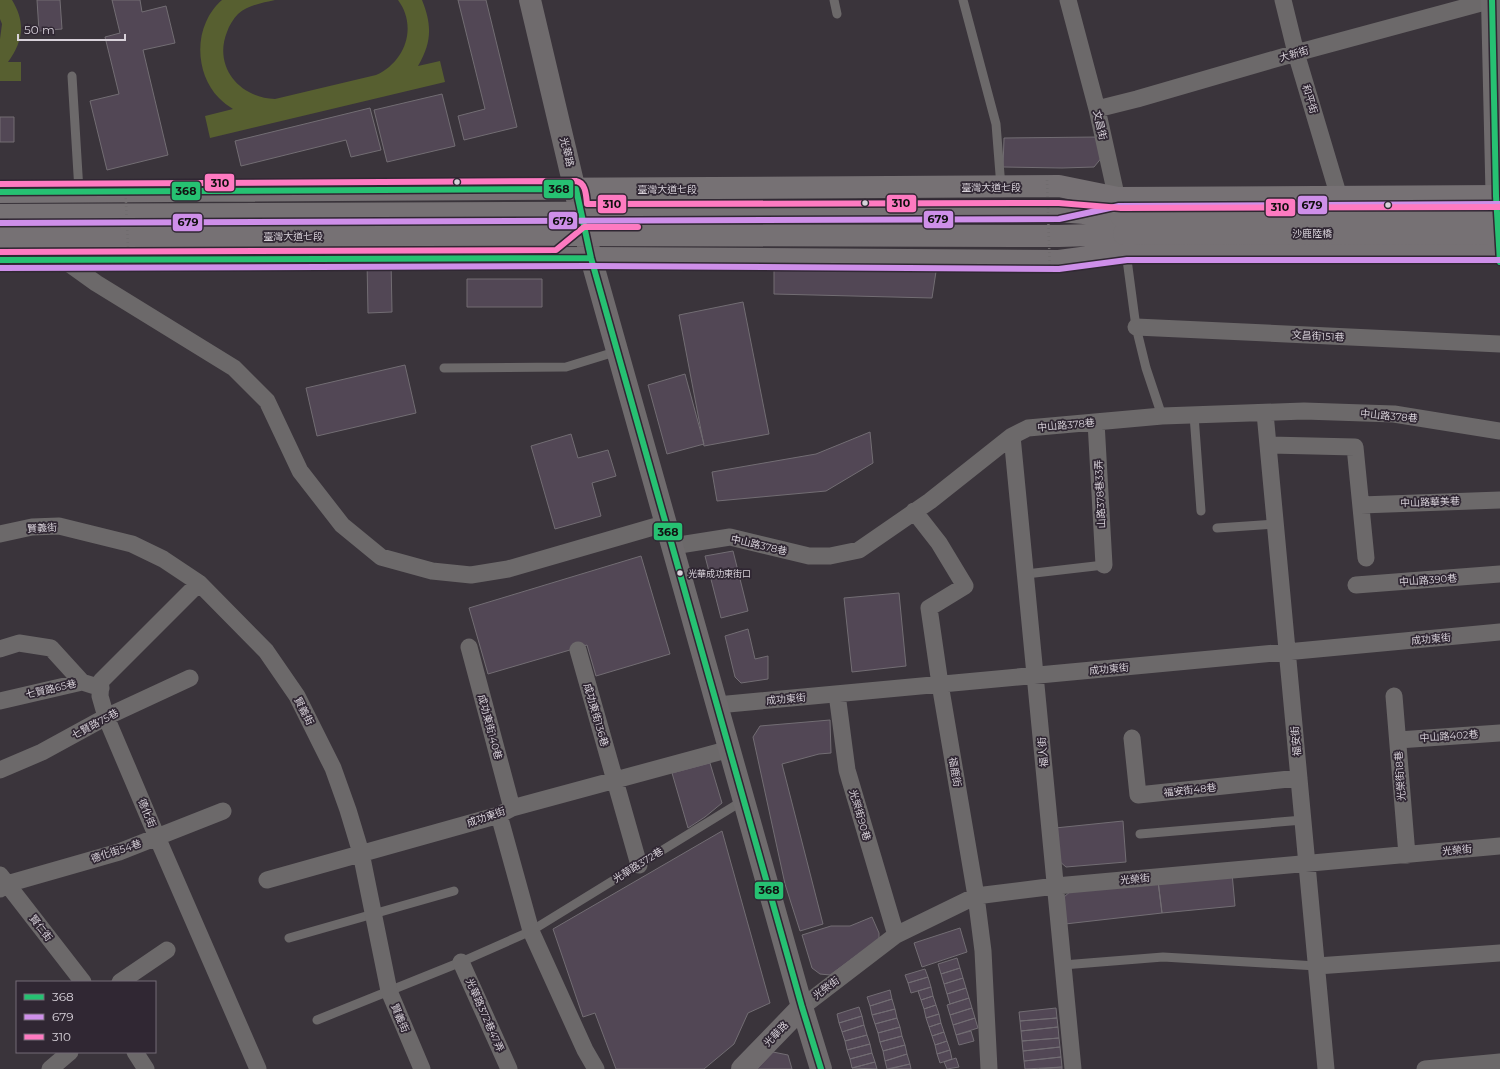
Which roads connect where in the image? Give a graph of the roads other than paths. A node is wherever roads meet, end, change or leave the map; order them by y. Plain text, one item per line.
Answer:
1 (530, 0) edge
2 (834, 0) edge
3 (963, 0) edge
4 (1068, 0) edge
5 (1283, 0) edge
6 (1492, 0) edge
7 (837, 14) dead end
8 (1296, 53) junction
9 (72, 76) dead end
10 (1097, 109) junction
11 (1001, 187) junction
12 (576, 189) junction
13 (79, 191) junction
14 (0, 192) edge
15 (1339, 197) junction
16 (1499, 202) edge
17 (581, 212) junction
18 (0, 215) edge
19 (1122, 225) junction
20 (586, 235) junction
21 (0, 238) edge
22 (1500, 250) edge
23 (559, 258) junction
24 (591, 258) junction
25 (0, 260) edge
26 (64, 260) junction
27 (1136, 327) junction
28 (1500, 344) edge
29 (618, 351) junction
30 (444, 368) dead end
31 (1265, 413) junction
32 (1194, 415) junction
33 (1162, 416) junction
34 (1096, 422) junction
35 (1500, 431) edge
36 (1012, 436) junction
37 (1269, 445) junction
38 (1500, 500) edge
39 (1361, 505) junction
40 (914, 511) junction
41 (1201, 511) dead end
42 (667, 523) junction
43 (1276, 524) junction
44 (1217, 528) dead end
45 (0, 534) edge
46 (673, 546) junction
47 (1366, 558) dead end
48 (1104, 565) joint
49 (1026, 574) junction
50 (1500, 574) edge
51 (199, 583) junction
52 (1356, 585) dead end
53 (1500, 632) edge
54 (469, 647) dead end
55 (0, 649) edge
56 (578, 650) dead end
57 (1288, 652) junction
58 (1036, 675) junction
59 (190, 678) dead end
60 (82, 682) junction
61 (940, 684) junction
62 (101, 688) junction
63 (837, 694) junction
64 (1394, 696) dead end
65 (0, 701) edge
66 (717, 705) junction
67 (106, 717) junction
68 (1500, 733) edge
69 (1132, 738) dead end
70 (1398, 740) junction
71 (730, 749) junction
72 (0, 770) edge
73 (1300, 778) junction
74 (615, 781) junction
75 (744, 800) junction
76 (223, 811) dead end
77 (505, 811) junction
78 (1303, 820) junction
79 (1140, 834) dead end
80 (157, 837) junction
81 (1500, 846) edge
82 (361, 853) junction
83 (1407, 855) junction
84 (1307, 864) junction
85 (639, 865) junction
86 (267, 880) dead end
87 (2, 882) edge
88 (1056, 886) junction
89 (454, 891) dead end
90 (976, 896) junction
91 (373, 914) junction
92 (531, 931) junction
93 (896, 935) junction
94 (289, 938) dead end
95 (167, 950) dead end
96 (1500, 953) edge
97 (461, 962) junction
98 (1063, 965) junction
99 (1317, 966) junction
100 (82, 981) edge
101 (121, 981) edge
102 (389, 991) junction
103 (802, 1006) junction
104 (317, 1020) dead end
105 (69, 1053) edge
106 (136, 1053) edge
107 (1500, 1062) edge
108 (50, 1069) edge
109 (146, 1069) edge
110 (258, 1069) edge
111 (422, 1069) edge
112 (509, 1069) edge
113 (596, 1069) edge
114 (742, 1069) edge
115 (821, 1069) edge
116 (988, 1069) edge
117 (1073, 1069) edge
118 (1326, 1069) edge
119 (1425, 1069) edge

1 - 12 street, 光華路
2 - 7 lane
3 - 11 lane
4 - 10 street, 文昌街
5 - 8 street, 和平街
6 - 8 street, 大新街
6 - 16 street
8 - 10 street, 大新街
8 - 15 street, 和平街
9 - 13 lane
10 - 19 street, 文昌街
11 - 12 main road, 臺灣大道七段
11 - 19 main road, 臺灣大道七段
12 - 13 main road, 臺灣大道七段
12 - 17 street, 光華路
13 - 14 main road, 臺灣大道七段
15 - 16 main road, 臺灣大道七段
15 - 19 main road, 臺灣大道七段
16 - 19 main road, 沙鹿陸橋, bridge
16 - 22 street
17 - 18 main road, 臺灣大道七段
17 - 19 main road, 臺灣大道七段
17 - 20 street, 光華路
19 - 20 main road, 臺灣大道七段
19 - 22 main road, 沙鹿陸橋, bridge
19 - 24 main road, 臺灣大道七段
19 - 27 lane
20 - 21 main road, 臺灣大道七段
20 - 23 main road
20 - 24 street, 光華路
23 - 24 main road, 臺灣大道七段
23 - 26 main road, 臺灣大道七段
24 - 29 street, 光華路
25 - 26 main road, 臺灣大道七段
26 - 42 street
27 - 28 street, 文昌街151巷
27 - 33 lane
29 - 30 lane
29 - 42 street, 光華路
31 - 32 street, 中山路378巷
31 - 35 street, 中山路378巷
31 - 37 street, 福安街
32 - 33 street, 中山路378巷
32 - 41 lane
33 - 34 street, 中山路378巷
34 - 36 street, 中山路378巷
34 - 48 street, 山路378巷33弄
36 - 40 street, 中山路378巷
36 - 49 street, 福人街
37 - 39 street
37 - 43 street, 福安街
38 - 39 street, 中山路華美巷
39 - 47 street
40 - 46 street, 中山路378巷
40 - 61 street, 福鹿街
42 - 46 street, 光華路
43 - 44 lane
43 - 57 street, 福安街
45 - 51 street, 賢義街
46 - 66 street, 光華路
48 - 49 lane
49 - 58 street, 福人街
50 - 52 street, 中山路390巷
51 - 62 street
51 - 82 street, 賢義街
53 - 57 street, 成功東街
54 - 77 street, 成功東街140巷
55 - 60 street
56 - 74 street, 成功東街136巷
57 - 58 street, 成功東街
57 - 73 street, 福安街
58 - 61 street, 成功東街
58 - 88 street, 福人街
59 - 67 street, 七賢路75巷
60 - 62 street, 七賢路65巷
60 - 65 street, 七賢路65巷
61 - 63 street, 成功東街
61 - 90 street, 福鹿街
62 - 67 street, 德化街
63 - 66 street, 成功東街
63 - 93 street, 光榮街90巷
64 - 70 street, 光榮街18巷
66 - 71 street, 光華路
67 - 72 street, 七賢路75巷
67 - 80 street, 德化街
68 - 70 street, 中山路402巷
69 - 73 street, 福安街48巷
70 - 83 street, 光榮街18巷
71 - 74 street, 成功東街
71 - 75 street, 光華路
73 - 78 street, 福安街
74 - 77 street, 成功東街
74 - 85 street, 成功東街136巷
75 - 85 lane, 光華路372巷
75 - 103 street, 光華路
76 - 80 street, 德化街54巷
77 - 82 street, 成功東街
77 - 92 street
78 - 79 lane
78 - 84 street, 福安街
80 - 87 street, 德化街54巷
80 - 110 street, 德化街
81 - 83 street, 光榮街
82 - 86 street, 成功東街
82 - 91 street, 賢義街
83 - 84 street, 光榮街
84 - 88 street, 光榮街
84 - 99 street, 福安街
85 - 92 lane, 光華路372巷
87 - 100 street, 賢仁街
88 - 90 street, 光榮街
88 - 98 street, 福人街
89 - 91 lane
90 - 93 street, 光榮街
90 - 116 street, 福鹿街
91 - 94 lane
91 - 102 street, 賢義街
92 - 97 lane, 光華路372巷
92 - 113 street
93 - 103 street, 光榮街
95 - 101 street
96 - 99 street
97 - 102 lane, 光華路372巷
97 - 112 street, 光華路372巷47弄
98 - 99 lane
98 - 117 street, 福人街
99 - 118 street, 福安街
102 - 104 lane, 光華路372巷
102 - 111 street, 賢義街
103 - 114 street, 光華路
103 - 115 street
105 - 108 street
106 - 109 street
107 - 119 street

